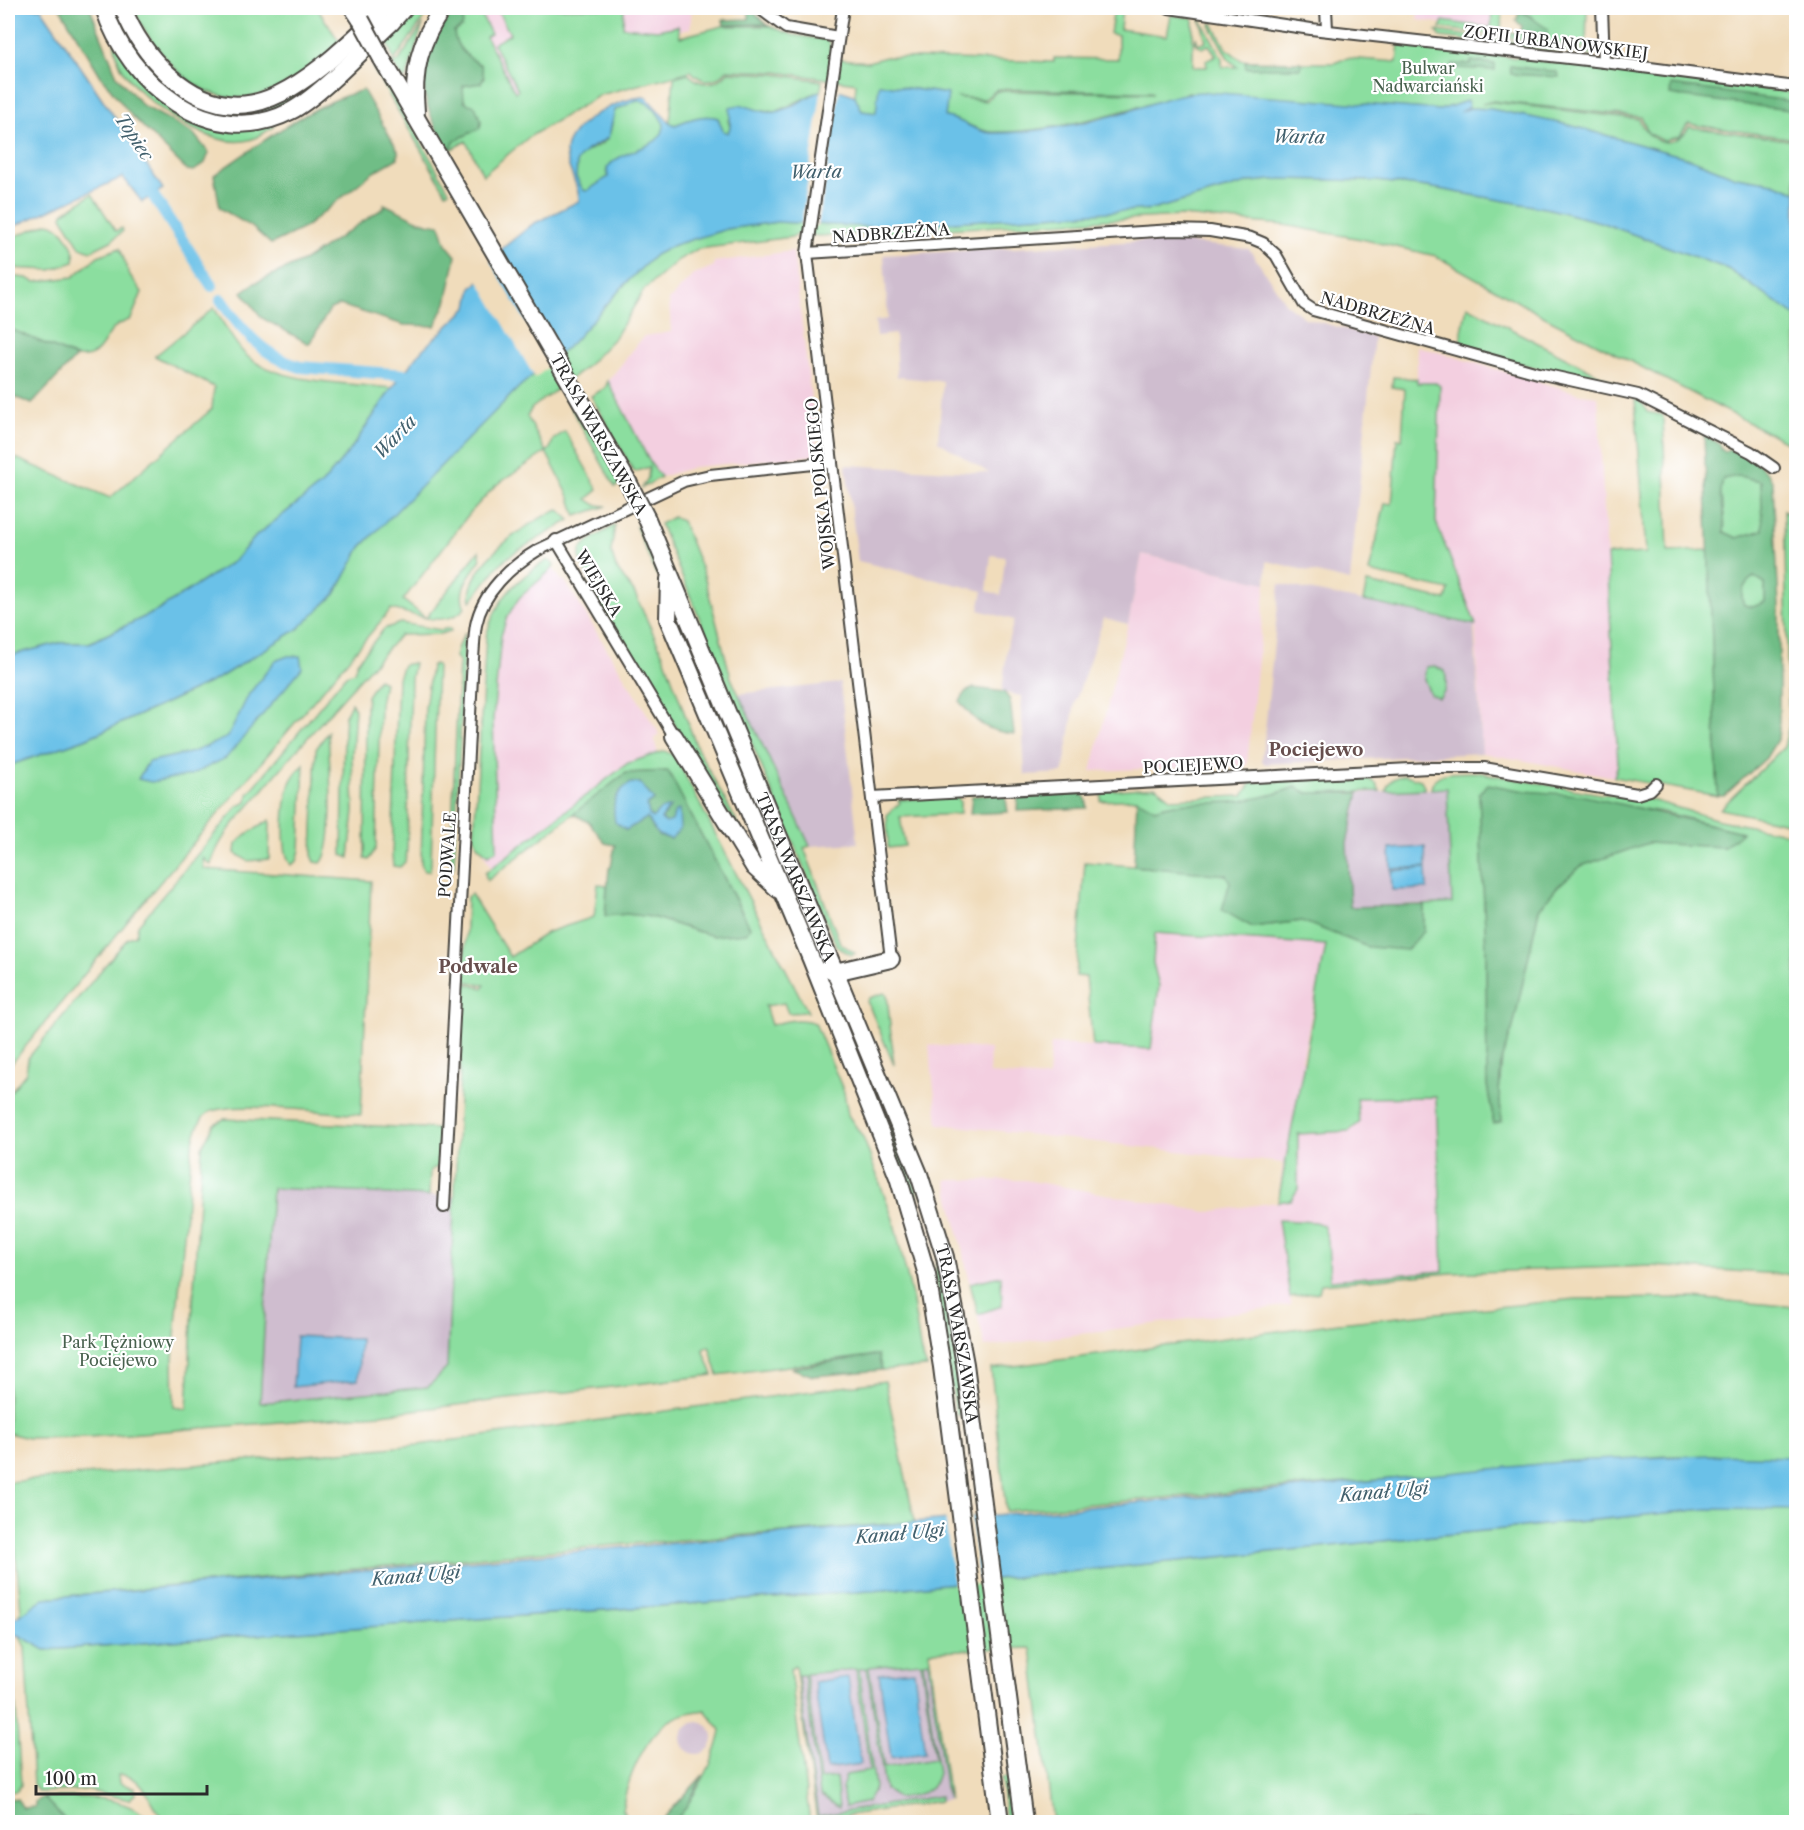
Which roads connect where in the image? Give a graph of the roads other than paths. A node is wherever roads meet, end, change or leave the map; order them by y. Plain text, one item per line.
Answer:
1 (104, 8) edge
2 (123, 8) edge
3 (384, 8) edge
4 (404, 8) edge
5 (443, 8) edge
6 (759, 8) edge
7 (843, 8) edge
8 (1169, 8) edge
9 (1326, 8) edge
10 (1602, 8) edge
11 (357, 14) edge
12 (1327, 30) junction
13 (838, 37) junction
14 (1604, 62) junction
15 (1797, 87) edge
16 (417, 118) junction
17 (807, 253) junction
18 (832, 462) junction
19 (1774, 468) dead end
20 (556, 540) junction
21 (669, 570) junction
22 (674, 736) joint
23 (1656, 784) dead end
24 (872, 797) junction
25 (782, 893) junction
26 (811, 958) junction
27 (891, 959) joint
28 (836, 972) junction
29 (444, 1207) dead end
30 (1000, 1822) edge
31 (1024, 1822) edge

1 - 4 main road
2 - 3 main road
5 - 16 main road
6 - 13 street
7 - 13 street, WOJSKA POLSKIEGO
8 - 12 street, ZOFII URBANOWSKIEJ
9 - 12 street
10 - 14 street
11 - 16 main road, TRASA WARSZAWSKA, bridge
12 - 14 street, ZOFII URBANOWSKIEJ
13 - 17 street, WOJSKA POLSKIEGO
14 - 15 street, ZOFII URBANOWSKIEJ
16 - 21 main road, TRASA WARSZAWSKA, bridge
17 - 18 street, WOJSKA POLSKIEGO
17 - 19 street, NADBRZEŻNA
18 - 20 street, WIEJSKA
18 - 24 street, WOJSKA POLSKIEGO
20 - 22 street, WIEJSKA
20 - 29 street, PODWALE
21 - 25 main road, TRASA WARSZAWSKA
21 - 28 main road, TRASA WARSZAWSKA
22 - 25 main road
23 - 24 street, POCIEJEWO
24 - 27 street, WOJSKA POLSKIEGO
25 - 26 main road, TRASA WARSZAWSKA
26 - 28 main road
26 - 30 main road, TRASA WARSZAWSKA
27 - 28 main road
28 - 31 main road, TRASA WARSZAWSKA

